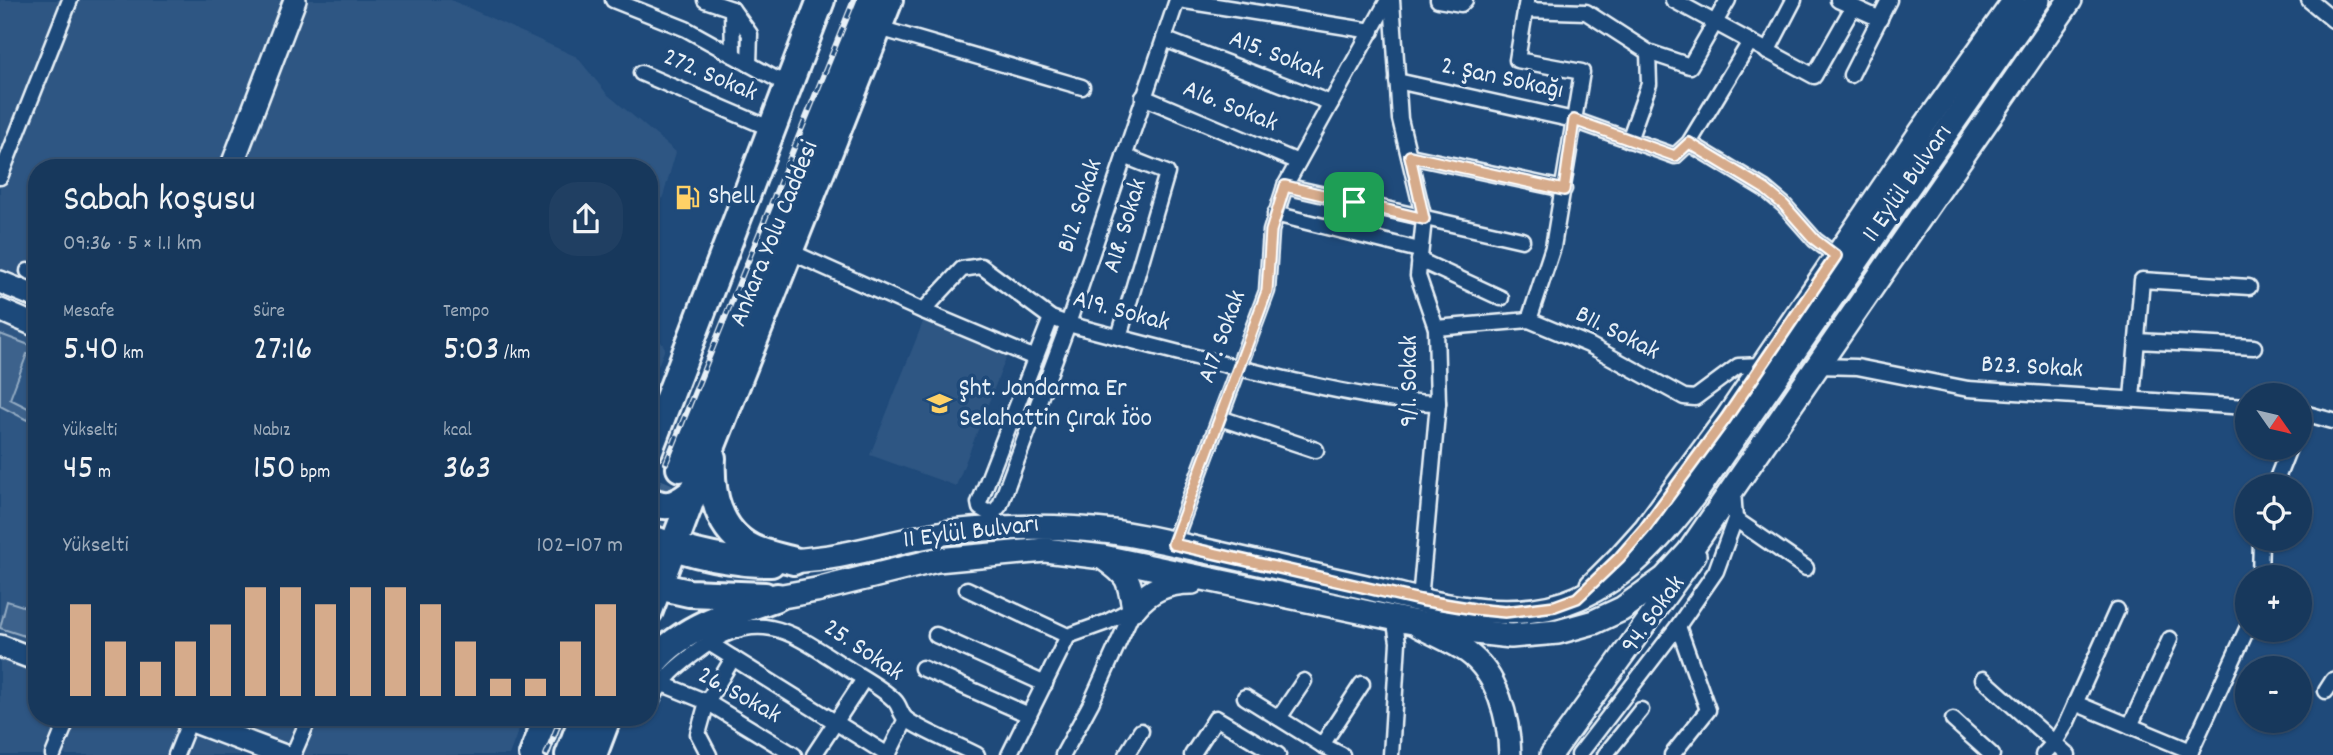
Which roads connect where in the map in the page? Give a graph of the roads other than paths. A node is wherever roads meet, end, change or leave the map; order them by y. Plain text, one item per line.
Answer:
1 (70, 0) edge
2 (295, 0) edge
3 (308, 0) edge
4 (613, 0) edge
5 (705, 0) edge
6 (809, 0) edge
7 (821, 0) edge
8 (870, 0) edge
9 (889, 0) edge
10 (1178, 0) edge
11 (1390, 0) edge
12 (1438, 0) edge
13 (1465, 0) edge
14 (1673, 0) edge
15 (1728, 0) edge
16 (1794, 0) edge
17 (1838, 0) edge
18 (1889, 0) edge
19 (2014, 0) edge
20 (2038, 0) edge
21 (2070, 0) edge
22 (2309, 0) edge
23 (1526, 5) edge
24 (1853, 7) junction
25 (732, 9) junction
26 (1880, 19) junction
27 (2333, 20) edge
28 (1714, 24) junction
29 (879, 28) junction
30 (1371, 31) junction
31 (1164, 39) junction
32 (1749, 43) junction
33 (1648, 52) junction
34 (1767, 52) junction
35 (733, 55) junction
36 (749, 64) junction
37 (641, 73) dead end
38 (1851, 75) dead end
39 (778, 80) junction
40 (1397, 81) junction
41 (1082, 87) dead end
42 (1143, 97) junction
43 (1331, 103) junction
44 (1574, 120) junction
45 (760, 124) junction
46 (1629, 140) junction
47 (1689, 143) junction
48 (1124, 156) junction
49 (1410, 156) junction
50 (233, 159) edge
51 (248, 159) edge
52 (1298, 162) junction
53 (0, 177) edge
54 (1285, 186) junction
55 (1564, 190) junction
56 (1275, 214) junction
57 (1424, 219) junction
58 (1522, 240) dead end
59 (791, 252) junction
60 (1419, 255) junction
61 (1836, 256) junction
62 (0, 282) edge
63 (2249, 286) dead end
64 (28, 293) edge
65 (1501, 299) dead end
66 (0, 310) edge
67 (923, 310) junction
68 (1051, 318) junction
69 (1530, 320) junction
70 (28, 322) edge
71 (1068, 324) junction
72 (1436, 328) junction
73 (1119, 337) junction
74 (2137, 341) junction
75 (2254, 347) dead end
76 (1035, 358) junction
77 (1763, 365) junction
78 (1816, 366) junction
79 (1238, 368) junction
80 (658, 384) edge
81 (2132, 398) junction
82 (1438, 403) junction
83 (2235, 406) edge
84 (2312, 417) edge
85 (1220, 418) junction
86 (2333, 421) edge
87 (658, 426) edge
88 (712, 446) junction
89 (1316, 450) dead end
90 (680, 468) tunnel mouth
91 (694, 491) junction
92 (658, 504) edge
93 (1724, 519) junction
94 (1173, 544) junction
95 (662, 548) edge
96 (1103, 557) junction
97 (794, 561) junction
98 (658, 566) edge
99 (1806, 568) dead end
100 (1212, 581) junction
101 (658, 585) edge
102 (967, 589) dead end
103 (777, 597) junction
104 (1577, 598) junction
105 (1420, 600) junction
106 (1134, 608) junction
107 (2117, 610) dead end
108 (1400, 619) junction
109 (1678, 626) junction
110 (936, 635) dead end
111 (1068, 636) junction
112 (2170, 639) dead end
113 (2241, 642) edge
114 (709, 643) junction
115 (0, 646) edge
116 (28, 653) edge
117 (658, 656) edge
118 (733, 658) junction
119 (922, 668) dead end
120 (658, 674) edge
121 (658, 678) edge
122 (864, 679) junction
123 (1983, 679) dead end
124 (1304, 681) dead end
125 (1045, 684) junction
126 (1362, 684) dead end
127 (1245, 697) dead end
128 (707, 702) junction
129 (2075, 703) junction
130 (1641, 710) dead end
131 (1029, 715) junction
132 (1279, 718) junction
133 (906, 719) junction
134 (1953, 720) dead end
135 (835, 722) junction
136 (65, 726) edge
137 (185, 726) edge
138 (205, 726) edge
139 (306, 726) edge
140 (526, 726) edge
141 (544, 726) edge
142 (2130, 726) junction
143 (600, 729) edge
144 (1141, 731) dead end
145 (2055, 742) junction
146 (1322, 745) junction
147 (2190, 753) edge
148 (53, 755) edge
149 (176, 755) edge
150 (282, 755) edge
151 (293, 755) edge
152 (515, 755) edge
153 (533, 755) edge
154 (569, 755) edge
155 (709, 755) edge
156 (794, 755) edge
157 (814, 755) edge
158 (888, 755) edge
159 (977, 755) edge
160 (1009, 755) edge
161 (1063, 755) edge
162 (1126, 755) edge
163 (1192, 755) edge
164 (1278, 755) edge
165 (1342, 755) edge
166 (1391, 755) edge
167 (1510, 755) edge
168 (1551, 755) edge
169 (1579, 755) edge
170 (1605, 755) edge
171 (1672, 755) edge
172 (1992, 755) edge
173 (2043, 755) edge
174 (2068, 755) edge

1 - 53 street
2 - 50 main road
3 - 51 main road
4 - 35 street
5 - 25 street
6 - 39 highway
7 - 87 highway, Ankara Yolu Caddesi
8 - 90 highway, Ankara Yolu Caddesi
9 - 29 highway
10 - 30 street
10 - 31 street, B12. Sokak
11 - 30 street, A17. Sokak
11 - 40 street, 9/1. Sokak
12 - 13 street
14 - 28 street
15 - 28 street
16 - 34 street
17 - 24 street
18 - 26 street
19 - 61 main road
20 - 104 main road, 11 Eylül Bulvarı
21 - 78 main road, 11 Eylül Bulvarı
22 - 27 street
23 - 33 street
23 - 44 street
24 - 26 street
24 - 34 street
25 - 35 street
25 - 36 street
26 - 38 street
28 - 32 street
28 - 33 street
29 - 41 street
29 - 59 highway
30 - 43 street, A17. Sokak
31 - 42 street, B12. Sokak
31 - 43 street, A15. Sokak
32 - 34 street
32 - 47 street
33 - 46 street
35 - 36 street
36 - 39 street
37 - 45 street, 272. Sokak
39 - 45 highway
40 - 44 street, 2. Şan Sokağı
40 - 49 street, 9/1. Sokak
42 - 48 street, B12. Sokak
42 - 52 street, A16. Sokak
43 - 52 street, A17. Sokak
44 - 46 street, 2. Şan Sokağı
44 - 55 street
45 - 80 highway
46 - 47 street, 2. Şan Sokağı
47 - 61 street
48 - 71 street, B12. Sokak
48 - 73 street, A18. Sokak
49 - 55 street
49 - 57 street, 9/1. Sokak
52 - 54 street, A17. Sokak
54 - 56 street, A17. Sokak
54 - 57 street
55 - 69 street
56 - 60 street
56 - 79 street, A17. Sokak
57 - 58 street
57 - 60 street, 9/1. Sokak
59 - 67 street
59 - 88 highway
60 - 65 street
60 - 72 street, 9/1. Sokak
61 - 77 main road
62 - 64 main road
63 - 74 street
66 - 70 main road
67 - 68 street, A19. Sokak
67 - 76 street
68 - 71 street, A19. Sokak
68 - 76 street
69 - 72 street, B11. Sokak
69 - 77 street, B11. Sokak
71 - 73 street, A19. Sokak
71 - 76 street, B12. Sokak
72 - 82 street, 9/1. Sokak
73 - 79 street, A19. Sokak
74 - 75 street
74 - 81 street
77 - 104 main road
78 - 81 street, B23. Sokak
78 - 93 main road, 11 Eylül Bulvarı
79 - 82 street, A19. Sokak
79 - 85 street, A17. Sokak
81 - 83 street, B23. Sokak
82 - 105 street, 9/1. Sokak
84 - 86 street
85 - 89 street
85 - 94 street, A17. Sokak
88 - 91 highway
88 - 97 highway
91 - 92 highway
91 - 95 highway
93 - 99 street
93 - 108 main road, 11 Eylül Bulvarı
93 - 109 street, 94. Sokak
93 - 168 main road
94 - 97 main road, 11 Eylül Bulvarı
94 - 105 main road, 11 Eylül Bulvarı
95 - 97 highway
95 - 98 highway
96 - 100 main road, 11 Eylül Bulvarı
96 - 103 main road, 11 Eylül Bulvarı
96 - 106 main road
100 - 106 main road
100 - 108 main road, 11 Eylül Bulvarı
101 - 103 highway
102 - 111 street
103 - 117 highway
104 - 105 main road, 11 Eylül Bulvarı
106 - 111 street
106 - 161 street
107 - 129 street
108 - 166 street
108 - 167 main road
109 - 169 street, 94. Sokak
109 - 171 street
110 - 125 street
111 - 125 street
112 - 142 street
113 - 147 street
114 - 118 street
114 - 120 street, 25. Sokak
114 - 122 street, 25. Sokak
115 - 116 main road
118 - 128 street
118 - 135 street
119 - 131 street
121 - 128 street, 26. Sokak
122 - 133 street, 25. Sokak
122 - 135 street
123 - 145 street
124 - 132 street
125 - 131 street
126 - 146 street
127 - 132 street
128 - 155 street
128 - 156 street, 26. Sokak
129 - 142 street
129 - 145 street
130 - 170 street
131 - 160 street
132 - 146 street
133 - 158 street
133 - 159 street, 25. Sokak
134 - 172 street
135 - 157 street
135 - 158 street
136 - 148 street
137 - 149 street
138 - 150 main road
139 - 151 street
140 - 152 highway
141 - 153 highway
142 - 147 street
143 - 154 highway
144 - 162 street
145 - 173 street
145 - 174 street
146 - 165 street
163 - 164 street

